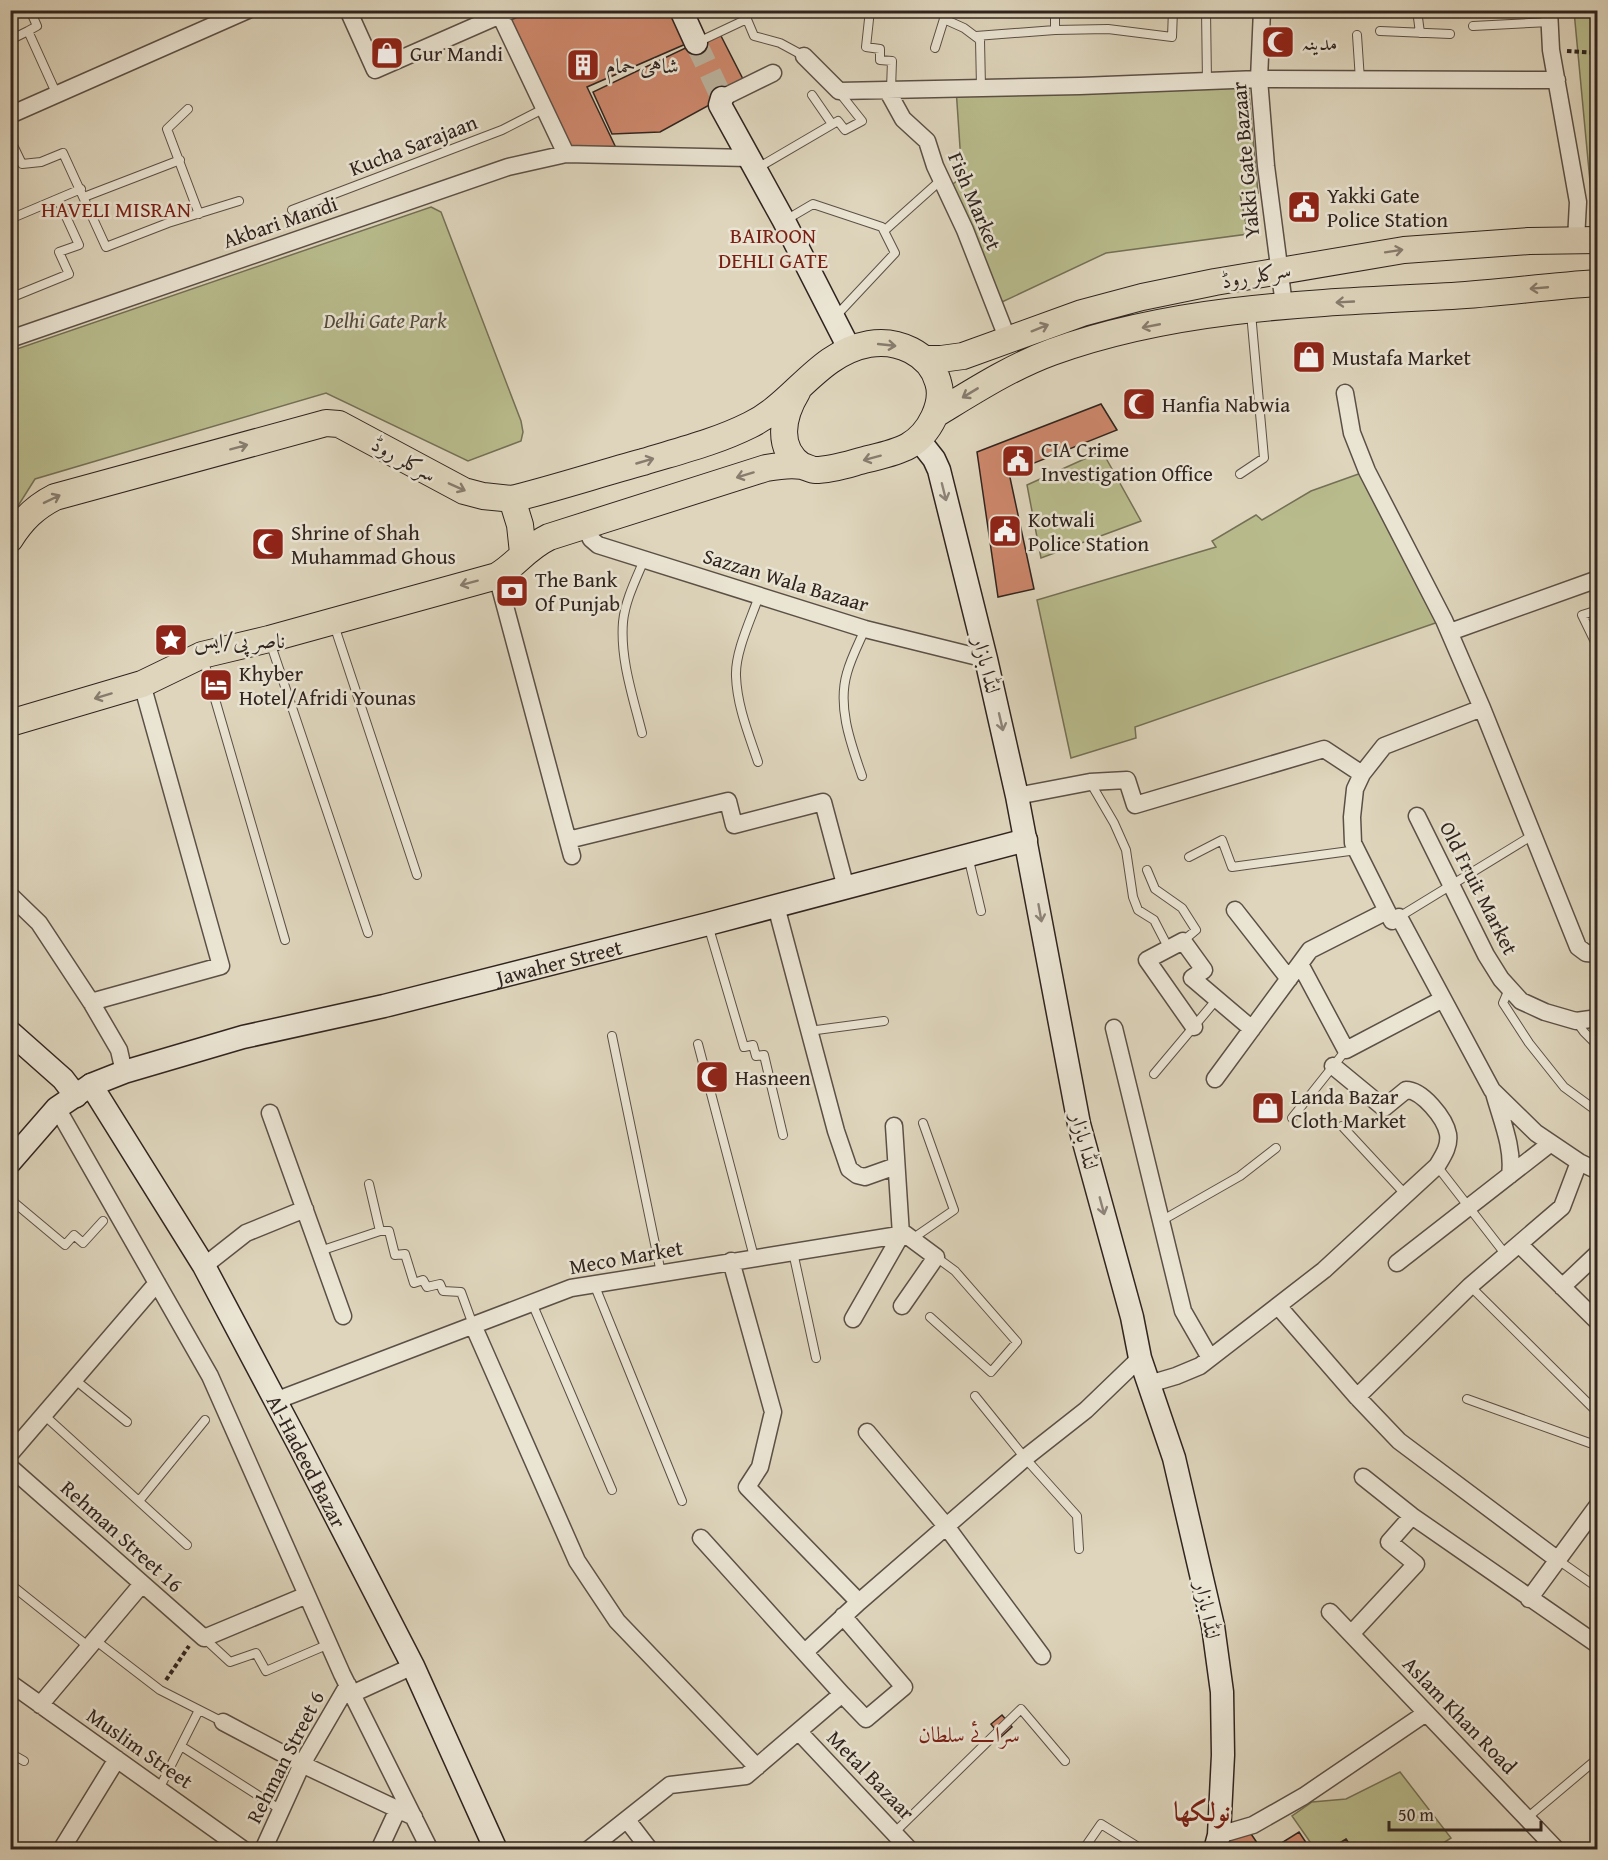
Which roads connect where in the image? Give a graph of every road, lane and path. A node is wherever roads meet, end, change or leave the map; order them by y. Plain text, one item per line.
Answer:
1 (30, 10) edge
2 (248, 10) edge
3 (348, 10) edge
4 (681, 10) edge
5 (870, 10) edge
6 (1055, 10) edge
7 (1173, 10) edge
8 (1206, 10) edge
9 (1262, 10) edge
10 (1417, 10) edge
11 (506, 13) edge
12 (745, 15) edge
13 (943, 15) edge
14 (1550, 16) edge
15 (1473, 26) dead end
16 (1055, 30) junction
17 (28, 31) junction
18 (1380, 31) dead end
19 (1420, 33) junction
20 (1450, 34) dead end
21 (1357, 35) dead end
22 (976, 36) junction
23 (10, 40) edge
24 (696, 43) joint
25 (935, 48) dead end
26 (1551, 50) junction
27 (1598, 53) edge
28 (804, 56) joint
29 (773, 73) dead end
30 (1259, 79) junction
31 (1360, 80) junction
32 (1557, 80) junction
33 (1207, 82) junction
34 (981, 87) junction
35 (889, 90) junction
36 (839, 91) junction
37 (57, 95) junction
38 (812, 95) dead end
39 (723, 98) joint
40 (544, 108) junction
41 (189, 109) dead end
42 (10, 115) edge
43 (832, 124) junction
44 (10, 139) edge
45 (566, 154) junction
46 (180, 160) junction
47 (752, 164) junction
48 (941, 180) junction
49 (83, 193) junction
50 (58, 199) junction
51 (239, 201) dead end
52 (292, 210) dead end
53 (199, 214) junction
54 (10, 219) edge
55 (784, 221) junction
56 (884, 231) junction
57 (1587, 240) edge
58 (1279, 271) junction
59 (1598, 283) edge
60 (10, 298) edge
61 (1284, 305) junction
62 (1251, 309) junction
63 (835, 317) junction
64 (10, 339) edge
65 (1008, 340) junction
66 (850, 350) junction
67 (924, 359) junction
68 (800, 386) junction
69 (1345, 393) dead end
70 (936, 414) junction
71 (919, 440) junction
72 (802, 466) junction
73 (1240, 474) dead end
74 (512, 499) junction
75 (584, 525) junction
76 (10, 539) edge
77 (523, 553) junction
78 (644, 560) junction
79 (497, 576) junction
80 (1598, 579) edge
81 (759, 596) junction
82 (1598, 610) edge
83 (332, 621) junction
84 (865, 629) junction
85 (1449, 632) junction
86 (269, 639) junction
87 (1598, 648) edge
88 (202, 655) junction
89 (986, 659) junction
90 (142, 684) junction
91 (1482, 708) junction
92 (10, 723) edge
93 (642, 733) dead end
94 (758, 762) dead end
95 (1362, 774) junction
96 (862, 776) dead end
97 (1090, 782) junction
98 (1017, 796) junction
99 (1417, 816) dead end
100 (1533, 835) junction
101 (1026, 840) junction
102 (1357, 850) junction
103 (968, 856) junction
104 (1190, 857) dead end
105 (1147, 870) dead end
106 (417, 875) dead end
107 (1451, 885) junction
108 (846, 888) junction
109 (10, 895) edge
110 (776, 906) junction
111 (1235, 910) dead end
112 (981, 911) dead end
113 (1393, 914) junction
114 (708, 924) junction
115 (368, 933) dead end
116 (285, 940) dead end
117 (1176, 945) junction
118 (1598, 954) edge
119 (1300, 964) junction
120 (1289, 979) junction
121 (1510, 988) junction
122 (1217, 999) junction
123 (1443, 999) junction
124 (91, 1002) junction
125 (1598, 1018) edge
126 (884, 1021) dead end
127 (1576, 1021) junction
128 (1194, 1027) junction
129 (1114, 1028) dead end
130 (1252, 1029) junction
131 (809, 1031) junction
132 (10, 1032) edge
133 (612, 1036) dead end
134 (698, 1044) dead end
135 (1598, 1046) edge
136 (1346, 1050) junction
137 (1333, 1066) junction
138 (124, 1072) junction
139 (1154, 1074) dead end
140 (1215, 1079) dead end
141 (1494, 1092) junction
142 (75, 1096) junction
143 (1598, 1112) edge
144 (270, 1113) dead end
145 (1292, 1118) dead end
146 (922, 1123) dead end
147 (894, 1126) dead end
148 (1342, 1126) dead end
149 (783, 1135) dead end
150 (1551, 1143) junction
151 (1276, 1148) dead end
152 (11, 1162) edge
153 (1579, 1162) junction
154 (896, 1166) junction
155 (1437, 1166) junction
156 (1598, 1171) edge
157 (1509, 1175) junction
158 (369, 1184) dead end
159 (1406, 1195) junction
160 (10, 1199) edge
161 (1468, 1207) junction
162 (304, 1209) junction
163 (103, 1221) dead end
164 (1161, 1221) junction
165 (380, 1232) junction
166 (906, 1237) junction
167 (1519, 1244) junction
168 (320, 1251) junction
169 (793, 1251) junction
170 (1598, 1253) edge
171 (1506, 1255) junction
172 (754, 1257) junction
173 (936, 1257) junction
174 (732, 1261) junction
175 (1397, 1263) dead end
176 (204, 1266) junction
177 (661, 1273) junction
178 (157, 1283) junction
179 (594, 1284) junction
180 (1470, 1286) junction
181 (1562, 1287) junction
182 (532, 1303) junction
183 (902, 1306) dead end
184 (1278, 1306) junction
185 (343, 1316) dead end
186 (930, 1317) dead end
187 (853, 1319) dead end
188 (1598, 1322) edge
189 (473, 1325) junction
190 (816, 1358) dead end
191 (1140, 1358) junction
192 (1210, 1358) junction
193 (74, 1379) junction
194 (1149, 1384) junction
195 (975, 1396) dead end
196 (1358, 1397) junction
197 (1467, 1399) dead end
198 (275, 1401) junction
199 (1598, 1413) edge
200 (44, 1415) junction
201 (205, 1420) dead end
202 (127, 1422) dead end
203 (867, 1432) dead end
204 (1598, 1446) edge
205 (10, 1454) edge
206 (1025, 1458) junction
207 (10, 1467) edge
208 (1363, 1477) dead end
209 (612, 1490) dead end
210 (682, 1501) dead end
211 (139, 1502) junction
212 (1598, 1505) edge
213 (1412, 1516) junction
214 (946, 1526) junction
215 (700, 1538) dead end
216 (187, 1545) dead end
217 (1079, 1549) dead end
218 (1558, 1560) junction
219 (10, 1584) edge
220 (142, 1584) junction
221 (1598, 1588) edge
222 (307, 1595) junction
223 (1529, 1599) junction
224 (859, 1602) junction
225 (1330, 1612) dead end
226 (843, 1616) junction
227 (1351, 1634) junction
228 (200, 1636) junction
229 (92, 1643) junction
230 (329, 1644) junction
231 (1598, 1645) edge
232 (805, 1652) junction
233 (1042, 1656) dead end
234 (413, 1666) junction
235 (10, 1683) edge
236 (350, 1689) junction
237 (159, 1690) junction
238 (842, 1694) junction
239 (40, 1705) junction
240 (199, 1710) junction
241 (1426, 1713) junction
242 (223, 1722) joint
243 (799, 1732) junction
244 (181, 1746) junction
245 (10, 1753) edge
246 (1598, 1758) edge
247 (117, 1759) junction
248 (24, 1761) dead end
249 (1065, 1761) dead end
250 (302, 1764) junction
251 (757, 1767) junction
252 (159, 1789) junction
253 (398, 1809) junction
254 (281, 1810) junction
255 (414, 1816) junction
256 (1527, 1818) junction
257 (627, 1820) junction
258 (895, 1832) junction
259 (1217, 1845) edge
260 (61, 1850) edge
261 (244, 1850) edge
262 (263, 1850) edge
263 (379, 1850) edge
264 (430, 1850) edge
265 (495, 1850) edge
266 (588, 1850) edge
267 (650, 1850) edge
268 (910, 1850) edge
269 (1083, 1850) edge
270 (1143, 1850) edge
271 (1557, 1850) edge

1 - 17 lane
2 - 37 street
3 - 11 street
4 - 24 street
5 - 35 lane
6 - 16 lane
7 - 16 lane
8 - 33 lane
9 - 30 street, Yakki Gate Bazaar
10 - 19 lane
11 - 40 street
12 - 24 lane
12 - 28 lane
13 - 22 lane
13 - 25 lane
14 - 15 lane
14 - 26 street
16 - 22 lane
17 - 23 lane
17 - 37 lane
18 - 19 lane
19 - 20 lane
21 - 31 lane
22 - 34 lane
26 - 27 path
26 - 32 street
28 - 36 street
29 - 39 street
30 - 31 street
30 - 33 street
30 - 58 street, Yakki Gate Bazaar
31 - 32 street
32 - 57 street
33 - 34 street
34 - 35 street
35 - 36 street
35 - 48 street, Fish Market
36 - 43 lane
37 - 42 street
38 - 43 lane
39 - 47 street
40 - 45 street
40 - 52 lane, Kucha Sarajaan
41 - 46 lane
43 - 47 lane
44 - 49 lane
45 - 47 street, Akbari Mandi
45 - 64 street, Akbari Mandi
46 - 49 lane
46 - 53 lane
47 - 55 street
48 - 56 lane
48 - 65 street, Fish Market
49 - 50 lane
49 - 53 lane
50 - 54 lane
50 - 60 lane
51 - 53 lane
55 - 56 lane
55 - 63 street
56 - 63 lane
58 -> 57 main road, سرکلر روڈ
58 - 61 street, Yakki Gate Bazaar
65 -> 58 main road, سرکلر روڈ
59 -> 61 main road, سرکلر روڈ
61 - 62 main road, سرکلر روڈ
62 -> 70 main road, سرکلر روڈ
62 - 73 lane
63 - 66 street
65 - 67 main road, سرکلر روڈ
66 -> 67 main road, سرکلر روڈ
66 - 68 main road, سرکلر روڈ
67 - 70 main road, سرکلر روڈ
68 - 72 main road, سرکلر روڈ
74 -> 68 main road, سرکلر روڈ
69 - 85 street
70 - 71 main road, سرکلر روڈ
71 -> 72 main road
71 -> 89 street, لنڈا بازار
72 -> 75 main road
76 -> 74 main road, سرکلر روڈ
74 - 77 main road
75 - 77 main road
75 - 78 street, Sazzan Wala Bazaar
77 - 79 main road
78 - 81 street, Sazzan Wala Bazaar
78 - 93 lane
79 -> 83 main road
79 - 108 street
80 - 85 street
81 - 84 street, Sazzan Wala Bazaar
81 - 94 lane
82 - 87 lane
83 - 86 main road
83 - 106 lane
84 - 89 street, Sazzan Wala Bazaar
84 - 96 lane
85 - 91 street
86 - 88 main road
86 - 115 lane
88 - 90 main road
88 - 116 lane
89 -> 98 street, لنڈا بازار
90 -> 92 main road
90 - 124 street
91 - 95 street
91 - 100 street
95 - 97 street
95 - 102 street
97 - 98 street
97 - 117 lane
98 - 101 street, لنڈا بازار
99 - 107 street, Old Fruit Market
100 - 107 lane
100 - 118 street
101 - 103 street, Jawaher Street
101 -> 191 street, لنڈا بازار
102 - 104 lane
102 - 113 street
103 - 108 street, Jawaher Street
103 - 112 lane
105 - 117 lane
107 - 113 lane
107 - 121 street, Old Fruit Market
108 - 110 street, Jawaher Street
109 - 124 street
110 - 114 street, Jawaher Street
110 - 131 street
111 - 120 street
113 - 119 street
113 - 123 street
114 - 138 street, Jawaher Street
114 - 149 lane
117 - 122 street
117 - 128 street
119 - 120 street
119 - 136 street
120 - 130 street
121 - 127 street, Old Fruit Market
121 - 143 lane
122 - 128 lane
122 - 130 street
123 - 136 street
123 - 141 street
124 - 138 street
125 - 127 street, Old Fruit Market
126 - 131 lane
127 - 135 lane
128 - 139 lane
129 - 164 street
130 - 140 street
131 - 154 street
132 - 142 street, Al-Hadeed Bazar
133 - 177 lane
134 - 172 lane
136 - 137 lane
137 - 145 lane
137 - 155 street
138 - 142 street, Jawaher Street
141 - 150 street
141 - 157 street
142 - 152 street
142 - 176 street, Al-Hadeed Bazar
142 - 178 street
144 - 162 street
146 - 166 lane
147 - 154 street
148 - 159 lane
150 - 153 street
150 - 157 street
151 - 164 lane
153 - 156 street
153 - 167 street
154 - 166 street
155 - 159 street
155 - 161 lane
157 - 161 street
158 - 165 lane
159 - 184 street
160 - 163 lane
161 - 171 lane
161 - 175 street
162 - 168 street
162 - 176 street
164 - 192 street
165 - 168 lane
165 - 189 lane
166 - 169 street, Meco Market
166 - 173 street
166 - 187 street
167 - 171 street
167 - 181 street
168 - 185 street
169 - 172 street, Meco Market
169 - 190 lane
170 - 181 street
171 - 180 street
172 - 174 street, Meco Market
173 - 183 street
173 - 186 lane
174 - 177 street, Meco Market
174 - 224 street
176 - 198 street, Al-Hadeed Bazar
177 - 179 street, Meco Market
178 - 193 street
178 - 222 street
179 - 182 street, Meco Market
179 - 210 lane
180 - 196 street
180 - 199 lane
181 - 188 street
182 - 189 street, Meco Market
182 - 209 lane
184 - 192 street
184 - 196 street
189 - 198 street, Meco Market
189 - 251 street
191 - 194 street, لنڈا بازار
191 - 206 street
192 - 194 street
193 - 200 street
193 - 202 lane
194 - 259 street, لنڈا بازار
195 - 206 lane
196 - 218 street
197 - 204 lane
198 - 234 street, Al-Hadeed Bazar
200 - 205 street
200 - 211 lane
201 - 211 lane
203 - 214 street
206 - 214 street
206 - 217 lane
207 - 220 street, Rehman Street 16
208 - 213 street
211 - 216 lane
212 - 218 street
213 - 223 street
213 - 227 street
214 - 224 street
214 - 233 street
215 - 232 street
218 - 221 lane
218 - 223 street
219 - 229 lane
220 - 228 street, Rehman Street 16
220 - 229 street
222 - 228 street
222 - 230 street
223 - 231 street
224 - 226 street
225 - 227 street, Aslam Khan Road
226 - 232 street
226 - 238 street
227 - 241 street, Aslam Khan Road
228 - 230 lane
228 - 237 path
229 - 237 lane
229 - 239 street
230 - 236 street
232 - 238 street
234 - 236 street
234 - 265 street, Al-Hadeed Bazar
235 - 239 street, Muslim Street
236 - 250 street, Rehman Street 6
236 - 255 street
237 - 240 lane
238 - 243 street
239 - 247 street, Muslim Street
240 - 242 lane
240 - 244 lane
241 - 256 street, Aslam Khan Road
241 - 259 street
242 - 250 street
243 - 251 street
243 - 258 street, Metal Bazaar
244 - 252 lane
244 - 254 lane
245 - 248 lane
246 - 256 lane
247 - 252 street, Muslim Street
247 - 260 street
249 - 258 lane
250 - 253 street
250 - 254 street, Rehman Street 6
251 - 257 street
252 - 261 street, Muslim Street
253 - 255 street
253 - 263 street
254 - 262 street, Rehman Street 6
255 - 264 street
256 - 271 street, Aslam Khan Road
257 - 266 street
257 - 267 street
258 - 268 street, Metal Bazaar
269 - 270 lane

